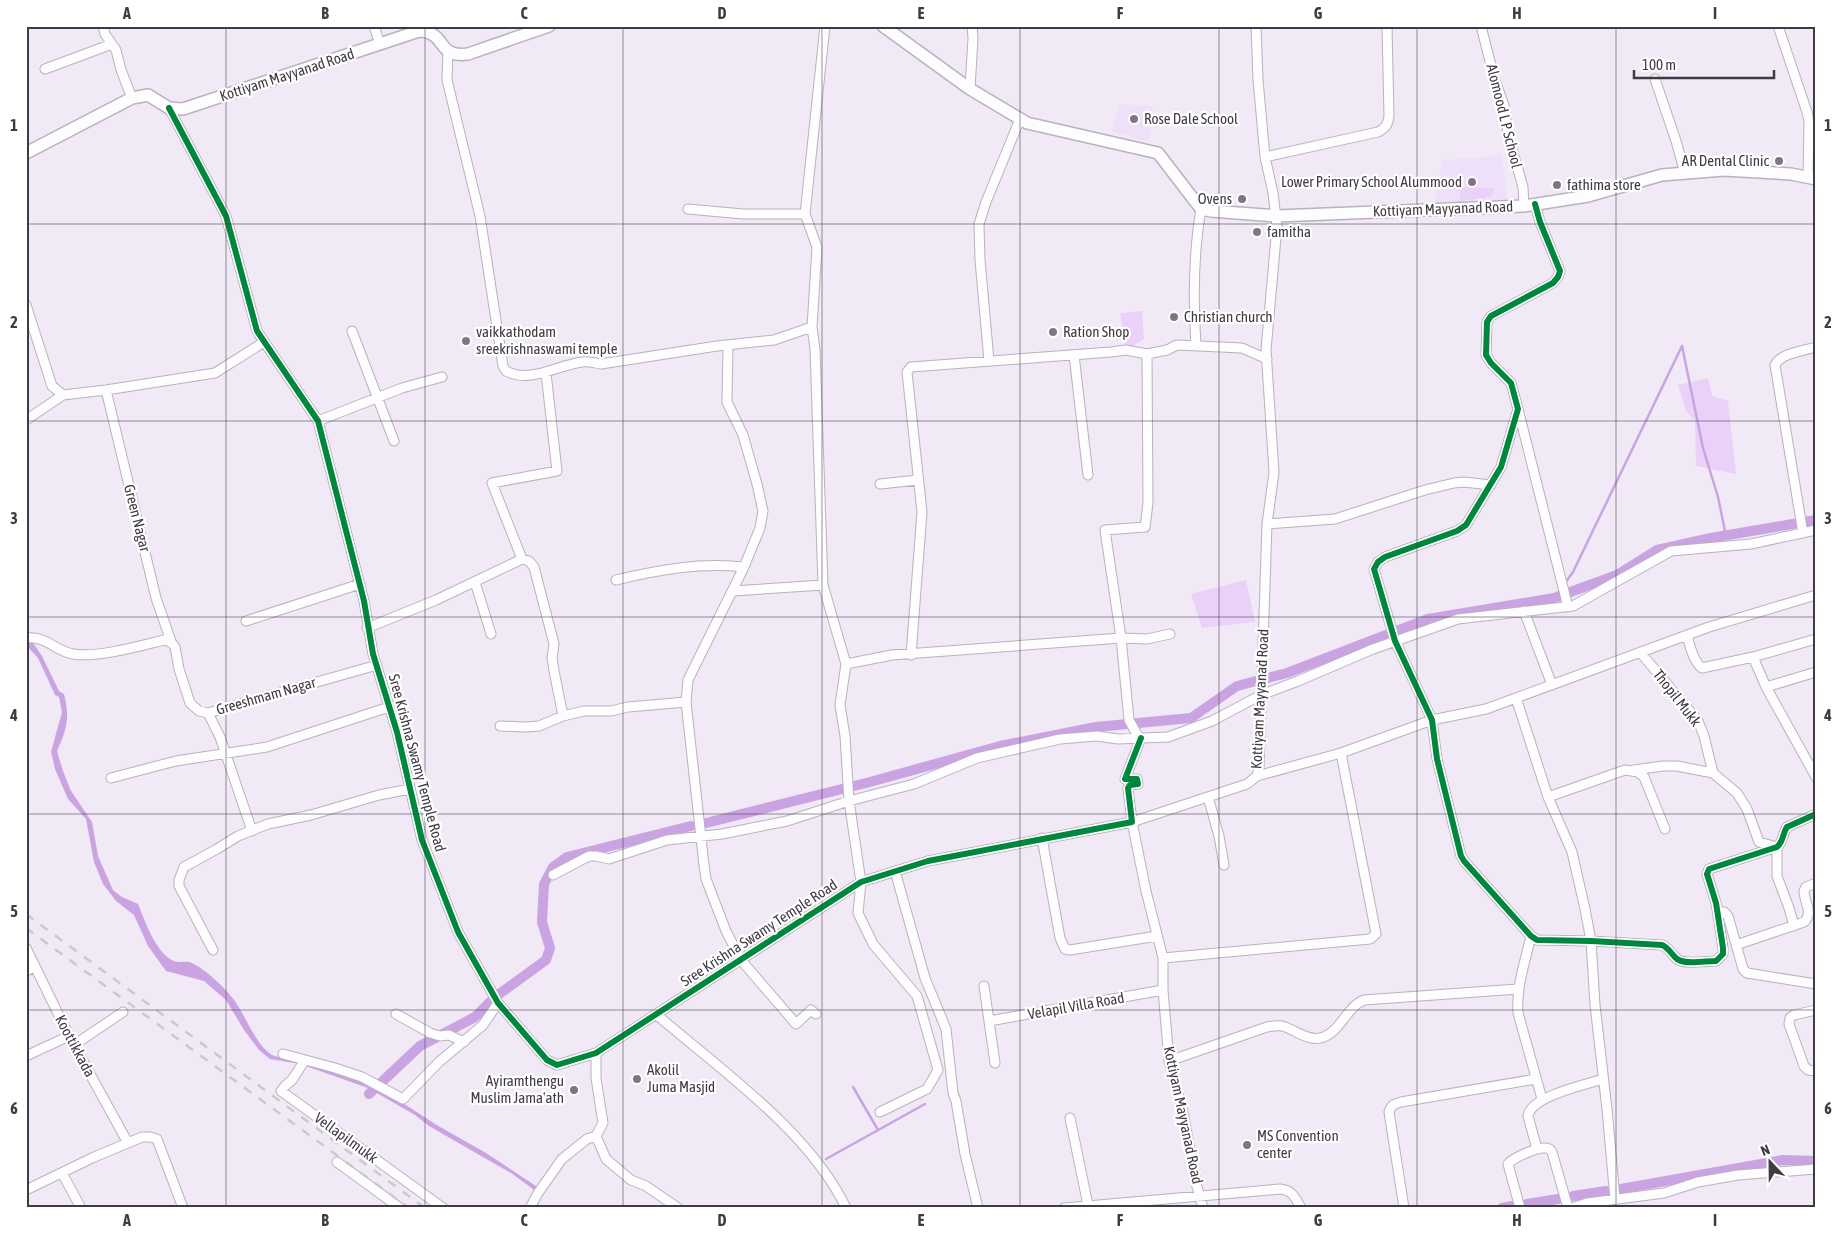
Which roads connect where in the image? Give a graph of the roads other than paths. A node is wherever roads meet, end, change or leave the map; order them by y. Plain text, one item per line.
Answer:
1 (103, 26) edge
2 (374, 26) edge
3 (549, 26) edge
4 (825, 26) edge
5 (883, 26) edge
6 (972, 26) edge
7 (1256, 26) edge
8 (1387, 26) edge
9 (1481, 26) edge
10 (1778, 26) edge
11 (112, 44) junction
12 (380, 44) junction
13 (448, 52) junction
14 (45, 69) dead end
15 (1655, 79) dead end
16 (970, 89) junction
17 (132, 98) junction
18 (169, 108) junction
19 (1020, 119) junction
20 (26, 153) edge
21 (1265, 157) junction
22 (1685, 173) junction
23 (1812, 178) edge
24 (1529, 205) junction
25 (688, 209) dead end
26 (1201, 209) junction
27 (805, 214) junction
28 (1277, 216) junction
29 (26, 305) edge
30 (812, 327) junction
31 (352, 331) dead end
32 (264, 342) junction
33 (728, 344) junction
34 (1196, 346) junction
35 (1816, 347) edge
36 (1147, 354) junction
37 (1074, 355) junction
38 (1267, 359) junction
39 (990, 361) junction
40 (546, 373) junction
41 (442, 377) dead end
42 (106, 390) junction
43 (63, 395) junction
44 (377, 398) junction
45 (1518, 408) junction
46 (26, 420) edge
47 (318, 421) junction
48 (394, 441) dead end
49 (1088, 475) dead end
50 (918, 480) junction
51 (880, 484) dead end
52 (1491, 485) junction
53 (1266, 524) junction
54 (1816, 530) edge
55 (1803, 533) junction
56 (522, 559) junction
57 (744, 567) junction
58 (616, 580) dead end
59 (475, 582) junction
60 (360, 584) junction
61 (823, 585) junction
62 (732, 591) junction
63 (1816, 595) edge
64 (1568, 607) junction
65 (1524, 611) junction
66 (246, 621) dead end
67 (368, 628) junction
68 (491, 634) dead end
69 (1170, 634) dead end
70 (1687, 635) junction
71 (26, 638) edge
72 (1121, 638) junction
73 (1816, 639) edge
74 (1395, 641) junction
75 (172, 644) junction
76 (1640, 652) junction
77 (911, 655) junction
78 (1753, 657) junction
79 (846, 664) junction
80 (377, 665) junction
81 (1816, 672) edge
82 (1552, 685) junction
83 (1766, 688) junction
84 (1261, 694) junction
85 (1516, 698) junction
86 (686, 702) junction
87 (389, 707) junction
88 (208, 713) junction
89 (563, 716) junction
90 (1432, 720) junction
91 (500, 726) dead end
92 (1140, 738) junction
93 (1341, 753) junction
94 (225, 754) junction
95 (1632, 770) junction
96 (1712, 773) junction
97 (1257, 776) junction
98 (1816, 777) edge
99 (110, 778) dead end
100 (410, 790) junction
101 (1208, 797) junction
102 (1548, 797) junction
103 (849, 801) junction
104 (1816, 814) edge
105 (1132, 822) junction
106 (1665, 828) dead end
107 (252, 831) junction
108 (700, 837) junction
109 (1042, 838) junction
110 (1777, 847) junction
111 (1224, 865) dead end
112 (895, 871) junction
113 (553, 875) dead end
114 (861, 882) junction
115 (1816, 883) edge
116 (1716, 903) junction
117 (1794, 926) junction
118 (1157, 936) junction
119 (1531, 936) junction
120 (1591, 940) junction
121 (1736, 945) junction
122 (26, 948) edge
123 (213, 950) dead end
124 (1163, 958) junction
125 (742, 960) junction
126 (36, 967) junction
127 (26, 971) edge
128 (1816, 984) edge
129 (984, 986) dead end
130 (1518, 989) junction
131 (1163, 990) junction
132 (498, 1004) junction
133 (1816, 1010) edge
134 (123, 1012) dead end
135 (396, 1014) dead end
136 (816, 1014) dead end
137 (657, 1015) junction
138 (989, 1021) junction
139 (69, 1036) junction
140 (464, 1042) junction
141 (74, 1045) junction
142 (596, 1053) junction
143 (283, 1054) dead end
144 (26, 1056) edge
145 (305, 1060) junction
146 (1169, 1061) junction
147 (995, 1063) dead end
148 (1816, 1071) edge
149 (1536, 1079) junction
150 (1603, 1079) junction
151 (1542, 1099) junction
152 (880, 1112) dead end
153 (1070, 1118) dead end
154 (596, 1136) junction
155 (128, 1144) junction
156 (1537, 1149) junction
157 (337, 1162) dead end
158 (1816, 1169) edge
159 (62, 1173) junction
160 (26, 1190) edge
161 (1200, 1196) junction
162 (1616, 1199) junction
163 (1604, 1204) edge
164 (1088, 1205) junction
165 (1068, 1207) edge
166 (81, 1208) edge
167 (183, 1208) edge
168 (400, 1208) edge
169 (443, 1208) edge
170 (530, 1208) edge
171 (678, 1208) edge
172 (846, 1208) edge
173 (978, 1208) edge
174 (1203, 1208) edge
175 (1301, 1208) edge
176 (1404, 1208) edge
177 (1520, 1208) edge
178 (1570, 1208) edge

1 - 11 street
2 - 12 street
3 - 13 main road
4 - 27 street
5 - 16 main road
6 - 16 street
7 - 21 street, Kottiyam Mayyanad Road
8 - 21 street
9 - 24 street, Alomood L P School
10 - 23 street
11 - 14 street
11 - 17 street
12 - 13 main road, Kottiyam Mayyanad Road
12 - 18 main road, Kottiyam Mayyanad Road
13 - 40 street
15 - 22 street
16 - 19 main road
17 - 18 main road
17 - 20 main road
18 - 32 street, Sree Krishna Swamy Temple Road
19 - 26 main road
19 - 39 street
21 - 28 street, Kottiyam Mayyanad Road
22 - 23 main road, Kottiyam Mayyanad Road
22 - 24 main road, Kottiyam Mayyanad Road
24 - 28 main road, Kottiyam Mayyanad Road
24 - 45 street, Alomood L P School
25 - 27 street
26 - 28 main road, Kottiyam Mayyanad Road
26 - 34 street
27 - 30 street
28 - 38 street, Kottiyam Mayyanad Road
29 - 43 street
30 - 33 street
30 - 61 street
31 - 44 street
32 - 42 street
32 - 47 street, Sree Krishna Swamy Temple Road
33 - 40 street
33 - 57 street
34 - 36 street
34 - 38 street
35 - 55 street
36 - 37 street
36 - 72 street
37 - 39 street
37 - 49 street
38 - 53 street, Kottiyam Mayyanad Road
39 - 50 street
40 - 56 street
41 - 44 street
42 - 43 street
42 - 75 street, Green Nagar
43 - 46 street
44 - 47 street
44 - 48 street
45 - 52 street
45 - 64 street
47 - 60 street, Sree Krishna Swamy Temple Road
50 - 51 street
50 - 77 street
52 - 53 street
52 - 74 street
53 - 84 street, Kottiyam Mayyanad Road
54 - 55 street
55 - 64 street
56 - 59 street
56 - 89 street
57 - 58 street
57 - 62 street
59 - 67 street
59 - 68 street
60 - 66 street
60 - 67 street, Sree Krishna Swamy Temple Road
61 - 62 street
61 - 79 street
62 - 86 street
63 - 70 street
64 - 65 street
65 - 74 street
65 - 82 street
67 - 80 street, Sree Krishna Swamy Temple Road
69 - 72 street
70 - 76 street
70 - 78 street
71 - 75 street
72 - 77 street
72 - 92 street
73 - 78 street
74 - 84 street
74 - 90 street
75 - 88 street, Greeshmam Nagar
76 - 82 street
76 - 96 street, Thopil Mukk
77 - 79 street
78 - 83 street
79 - 103 street
80 - 87 street, Sree Krishna Swamy Temple Road
80 - 88 street, Greeshmam Nagar
81 - 83 street
82 - 85 street
83 - 98 street
84 - 92 street
84 - 97 street, Kottiyam Mayyanad Road
85 - 90 street
85 - 102 street
86 - 89 street
86 - 108 street
87 - 94 street
87 - 100 street, Sree Krishna Swamy Temple Road
88 - 94 street
89 - 91 street
90 - 93 street
90 - 119 street
92 - 103 street
92 - 105 street
93 - 97 street
93 - 124 street
94 - 99 street
94 - 107 street
95 - 96 street
95 - 102 street
95 - 106 street
96 - 110 street
97 - 101 street, Kottiyam Mayyanad Road
100 - 107 street
100 - 132 street, Sree Krishna Swamy Temple Road
101 - 105 street, Kottiyam Mayyanad Road
101 - 111 street
102 - 120 street
103 - 108 street
103 - 114 street
104 - 110 street
105 - 109 street, Sree Krishna Swamy Temple Road
105 - 118 street, Kottiyam Mayyanad Road
107 - 123 street
108 - 113 street
108 - 125 street
109 - 112 street, Sree Krishna Swamy Temple Road
109 - 118 street
110 - 116 street
110 - 117 street
112 - 114 street, Sree Krishna Swamy Temple Road
112 - 173 street
114 - 125 street, Sree Krishna Swamy Temple Road
114 - 152 street
115 - 117 street
116 - 120 street
116 - 121 street
117 - 121 street
118 - 124 street, Kottiyam Mayyanad Road
119 - 120 street
119 - 130 street
120 - 150 street
121 - 128 street
122 - 126 street, Koottikkada
124 - 131 street, Kottiyam Mayyanad Road
125 - 136 street
125 - 137 street, Sree Krishna Swamy Temple Road
126 - 127 street
126 - 139 street, Koottikkada
129 - 138 street
130 - 146 street
130 - 149 street
131 - 138 street, Velapil Villa Road
131 - 146 street, Kottiyam Mayyanad Road
132 - 140 street
132 - 142 street, Sree Krishna Swamy Temple Road
133 - 148 street
134 - 141 street
135 - 140 street
137 - 142 street, Sree Krishna Swamy Temple Road
137 - 172 street
138 - 147 street
139 - 141 street, Koottikkada
139 - 144 street
140 - 145 street
141 - 155 street, Koottikkada
142 - 154 street
143 - 145 street
145 - 169 street, Vellapilmukk
146 - 161 street, Kottiyam Mayyanad Road
149 - 151 street
149 - 176 street
150 - 151 street
150 - 162 street
151 - 156 street
153 - 164 street
154 - 170 street
154 - 171 street
155 - 159 street
155 - 167 street
156 - 177 street
156 - 178 street
157 - 168 street
158 - 162 street
159 - 160 street
159 - 166 street
161 - 164 street
161 - 174 street, Kottiyam Mayyanad Road
161 - 175 street
162 - 163 street
163 - 178 street
164 - 165 street

